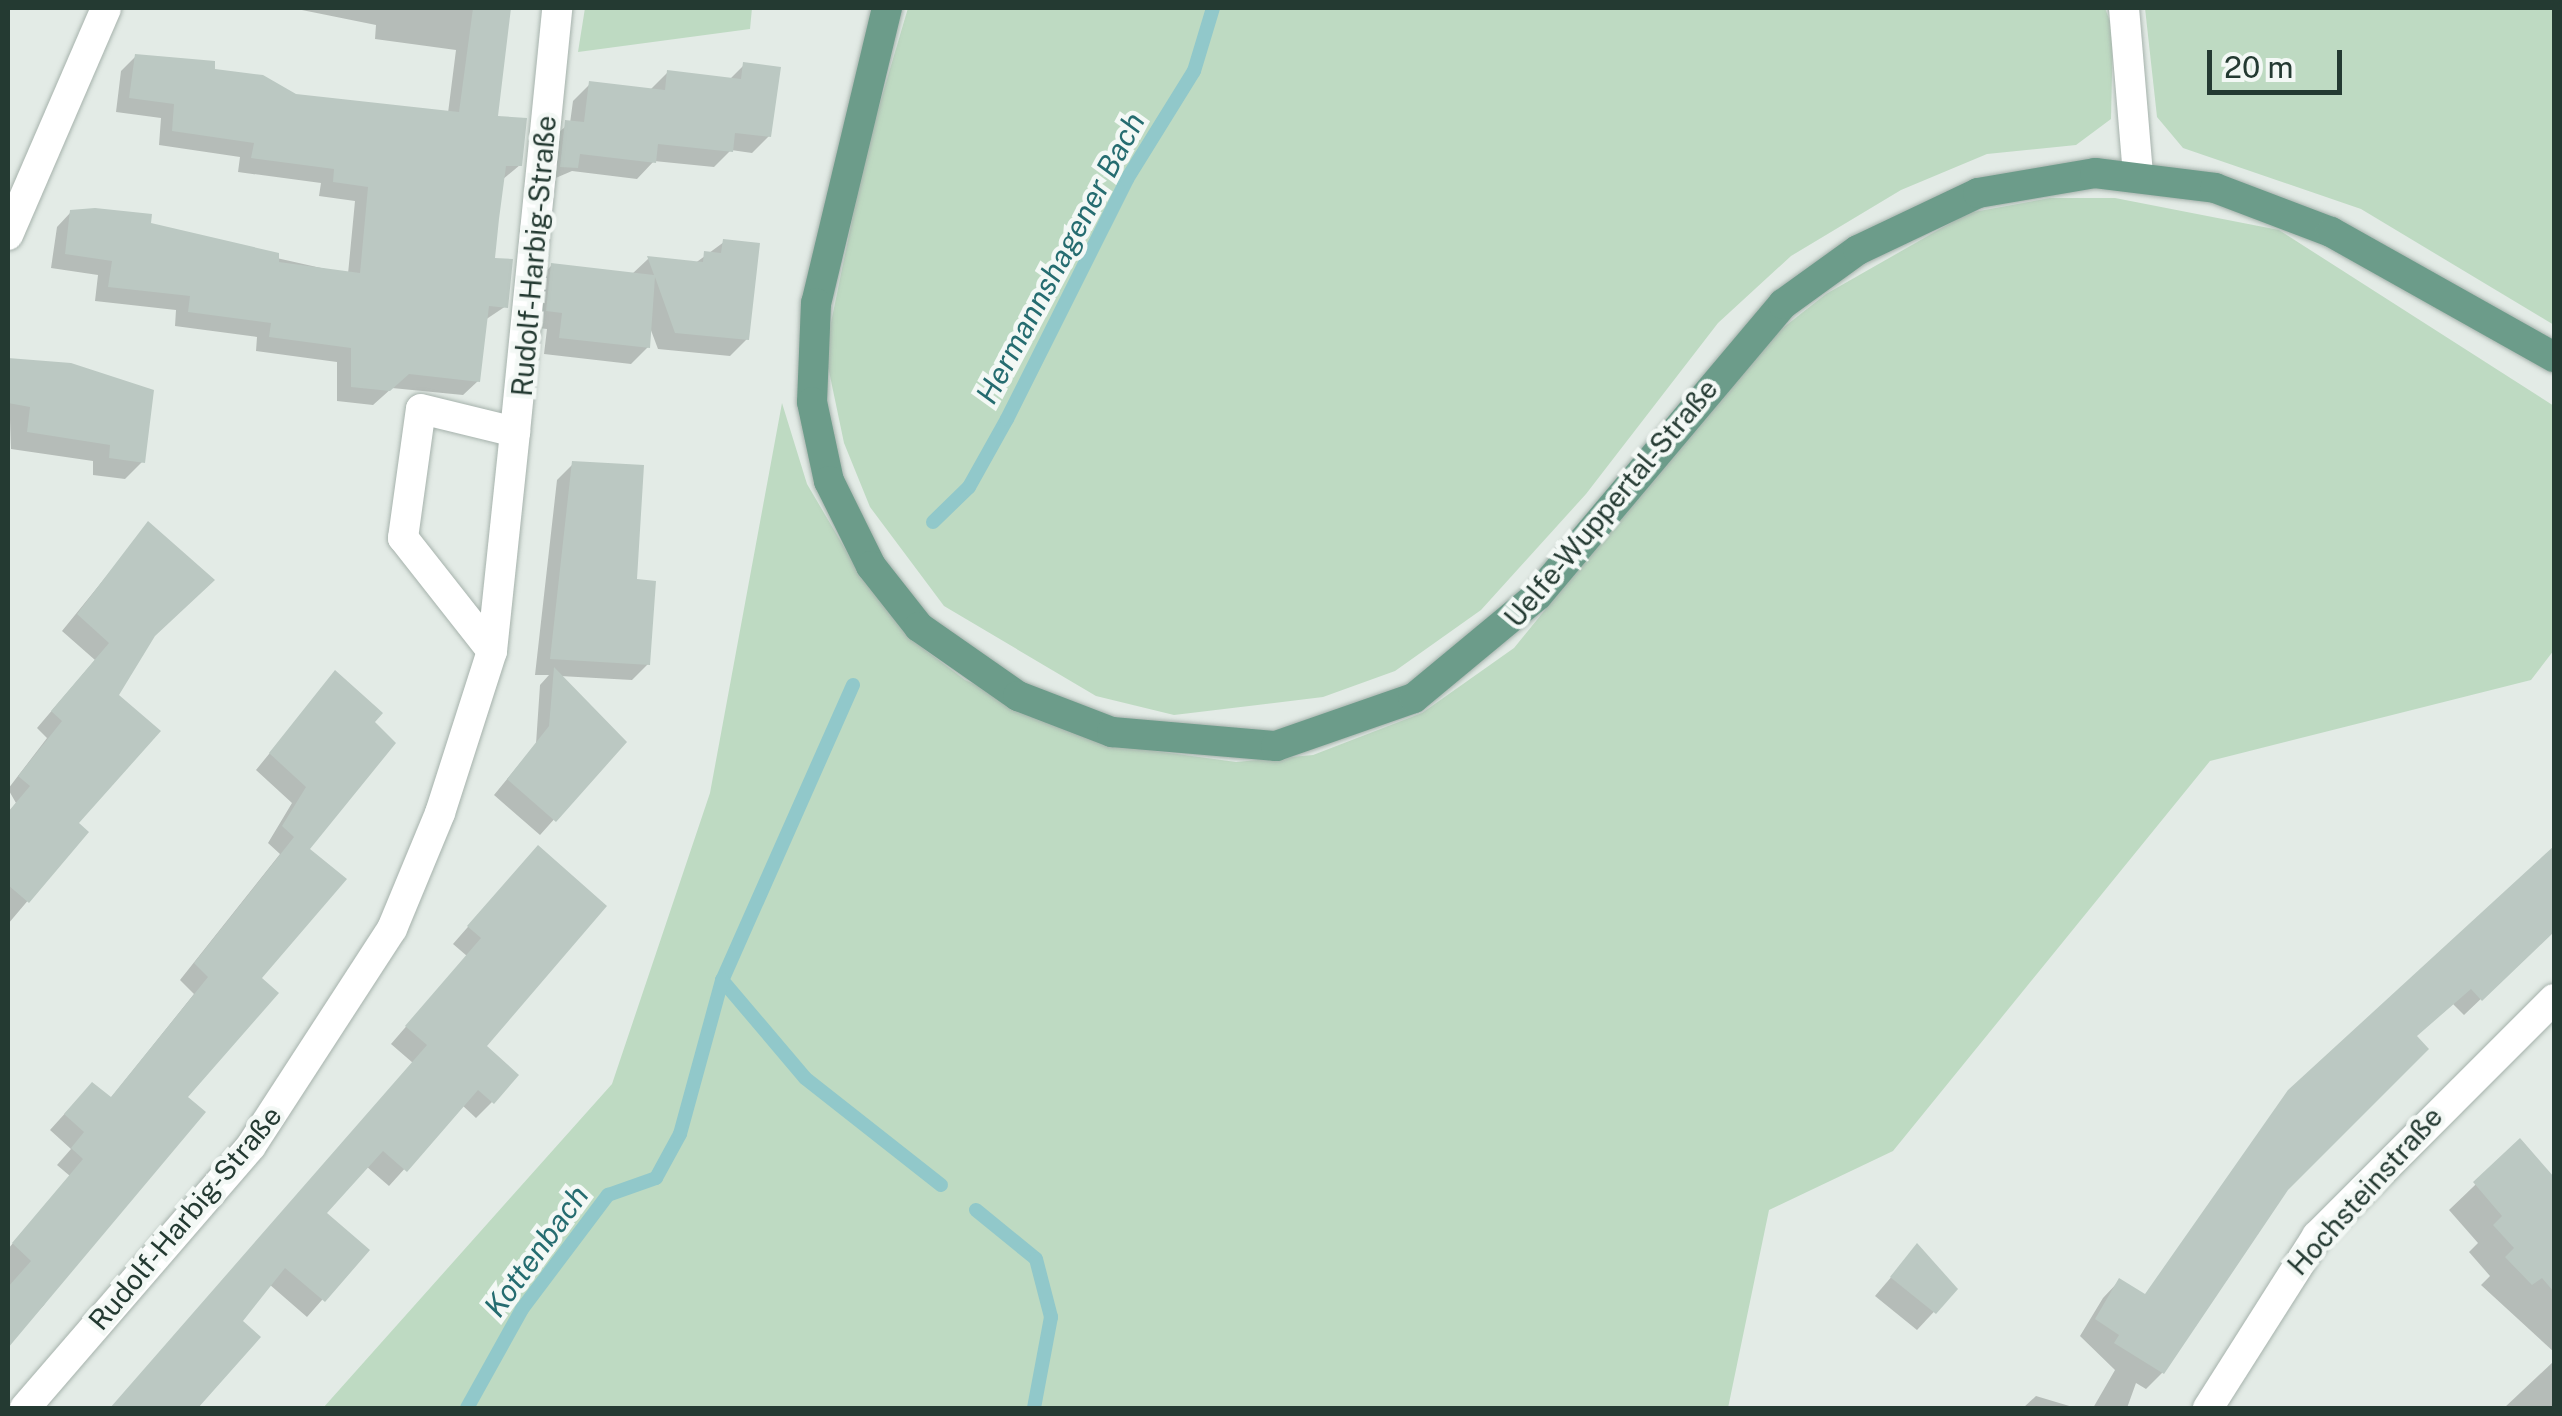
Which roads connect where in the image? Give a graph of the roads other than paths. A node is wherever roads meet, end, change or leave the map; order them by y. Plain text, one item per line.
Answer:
1 (106, 8) edge
2 (557, 8) edge
3 (887, 8) edge
4 (2124, 8) edge
5 (2138, 173) junction
6 (8, 235) edge
7 (2554, 357) edge
8 (515, 432) junction
9 (492, 651) junction
10 (2550, 1014) edge
11 (25, 1408) edge
12 (2208, 1408) edge

1 - 6 street
2 - 8 street, Rudolf-Harbig-Straße
3 - 5 main road, Uelfe-Wuppertal-Straße
4 - 5 street
5 - 7 main road, Uelfe-Wuppertal-Straße
8 - 9 street
8 - 9 street, Rudolf-Harbig-Straße
9 - 11 street, Rudolf-Harbig-Straße
10 - 12 street, Hochsteinstraße

